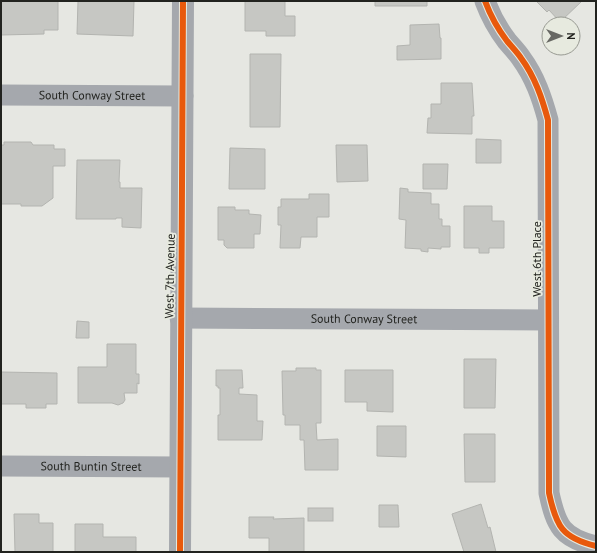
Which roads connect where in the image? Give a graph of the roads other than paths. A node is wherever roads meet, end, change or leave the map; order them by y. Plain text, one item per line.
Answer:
1 (183, 1) edge
2 (485, 1) edge
3 (1, 95) edge
4 (183, 96) junction
5 (180, 318) junction
6 (548, 320) junction
7 (1, 466) edge
8 (180, 467) junction
9 (596, 546) edge
10 (180, 552) edge

1 - 4 street, West 7th Avenue
2 - 6 street, West 6th Place
3 - 4 street, South Conway Street
4 - 5 street, West 7th Avenue
5 - 6 street, South Conway Street
5 - 8 street, West 7th Avenue
6 - 9 street, West 6th Place
7 - 8 street, South Buntin Street
8 - 10 street, West 7th Avenue

